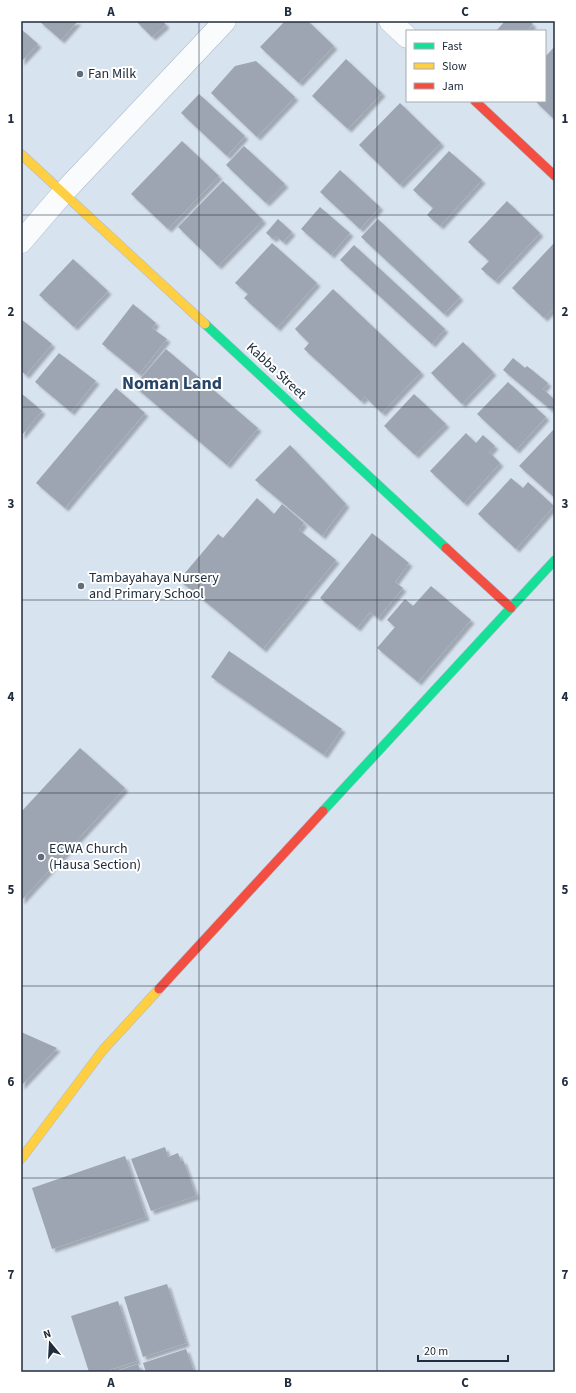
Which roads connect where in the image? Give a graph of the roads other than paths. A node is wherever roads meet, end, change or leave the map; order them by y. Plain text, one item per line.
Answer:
1 (225, 21) edge
2 (390, 21) edge
3 (406, 36) edge
4 (476, 102) edge
5 (21, 154) edge
6 (555, 176) edge
7 (63, 193) junction
8 (21, 242) edge
9 (555, 560) edge
10 (511, 608) junction
11 (21, 1159) edge

1 - 7 street
2 - 3 street
4 - 6 main road
5 - 7 main road, Kabba Street
7 - 8 street
7 - 10 main road, Kabba Street
9 - 10 main road
10 - 11 main road

